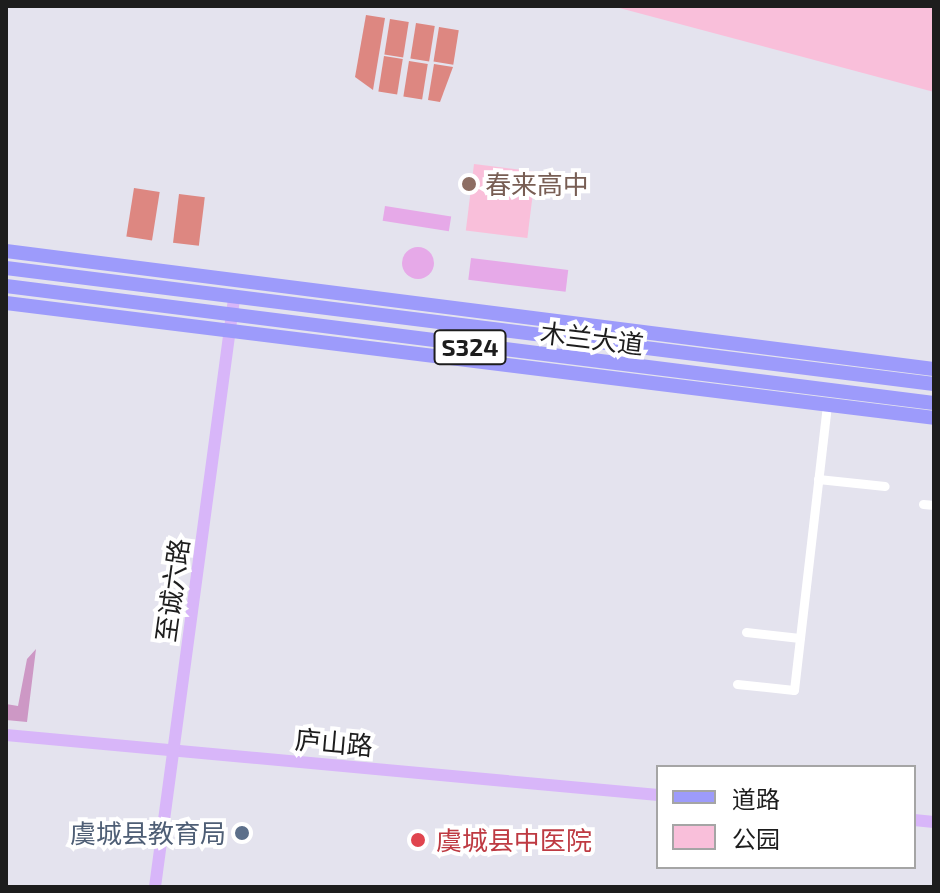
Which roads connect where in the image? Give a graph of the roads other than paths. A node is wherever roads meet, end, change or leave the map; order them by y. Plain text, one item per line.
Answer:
1 (6, 251) edge
2 (6, 268) edge
3 (6, 286) edge
4 (234, 299) junction
5 (6, 303) edge
6 (230, 324) junction
7 (934, 369) edge
8 (934, 384) edge
9 (934, 403) edge
10 (827, 405) junction
11 (934, 418) edge
12 (818, 479) junction
13 (885, 486) dead end
14 (746, 632) dead end
15 (800, 638) junction
16 (737, 684) dead end
17 (6, 735) edge
18 (172, 748) junction
19 (656, 795) edge
20 (155, 887) edge

1 - 7 main road
2 - 4 main road, 木兰大道 / S324
3 - 6 main road, 木兰大道 / S324
4 - 6 street, 至诚六路
4 - 8 main road, 木兰大道 / S324
5 - 6 main road
6 - 9 main road, 木兰大道 / S324
6 - 10 main road
6 - 18 street, 至诚六路
10 - 11 main road
10 - 12 street
12 - 13 street
12 - 15 street
14 - 15 street
15 - 16 street
17 - 18 street, 庐山路
18 - 19 street, 庐山路
18 - 20 street, 至诚六路

